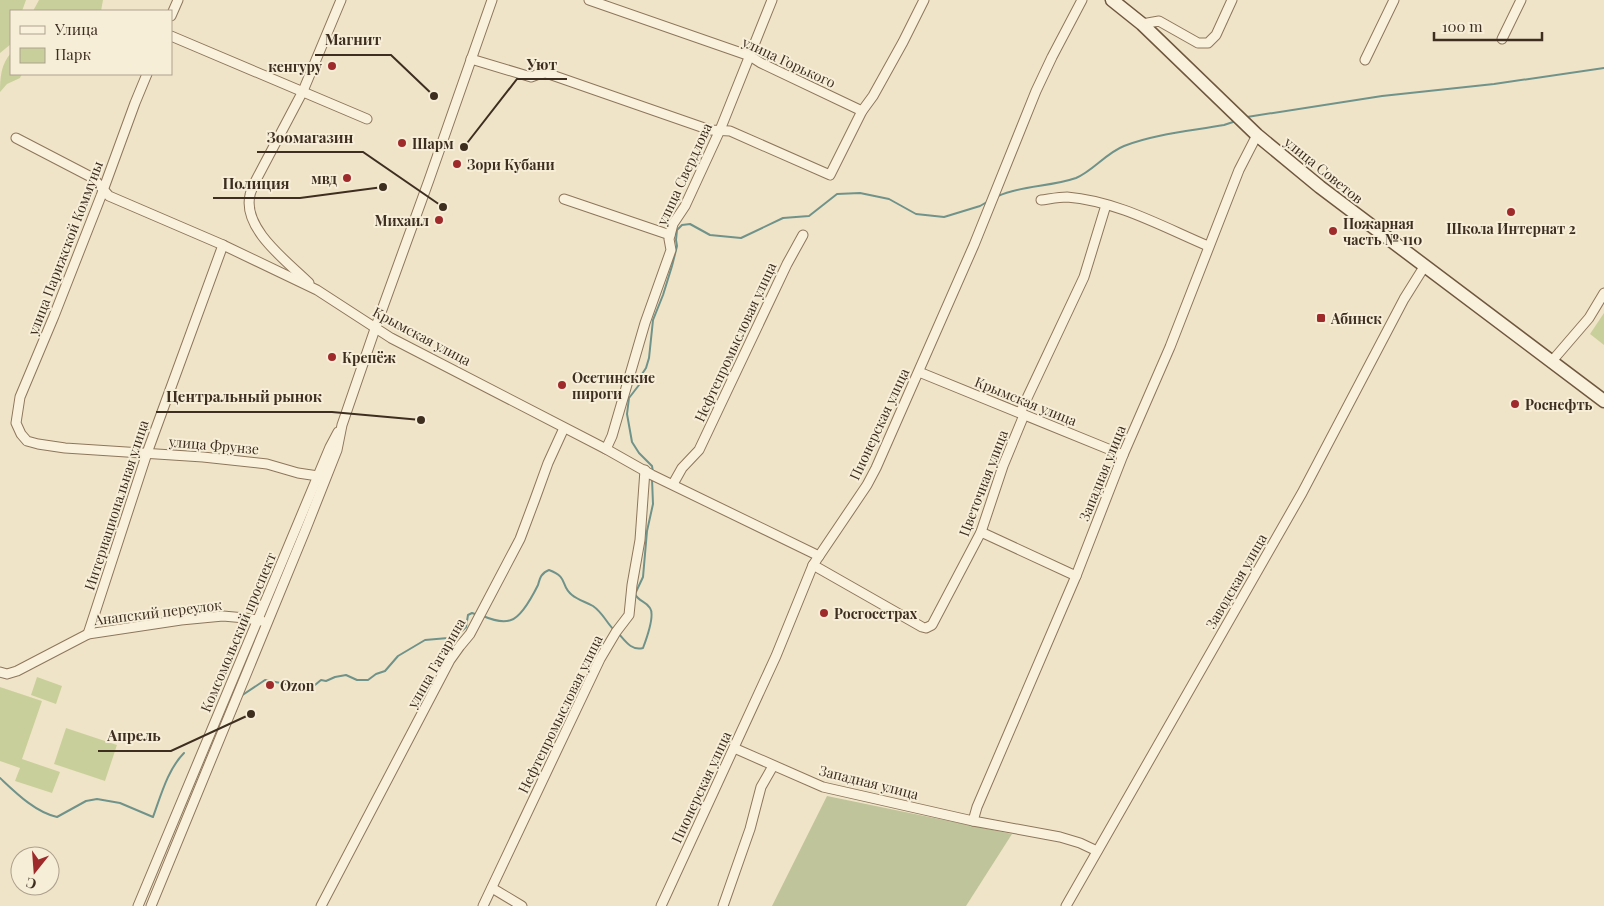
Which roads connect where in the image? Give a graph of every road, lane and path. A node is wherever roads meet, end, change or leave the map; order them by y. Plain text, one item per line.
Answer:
1 (178, 0) edge
2 (341, 0) edge
3 (492, 0) edge
4 (590, 0) edge
5 (772, 0) edge
6 (924, 0) edge
7 (1082, 0) edge
8 (1112, 0) edge
9 (1232, 0) edge
10 (1394, 0) edge
11 (1521, 0) edge
12 (172, 14) edge
13 (1142, 24) junction
14 (172, 36) edge
15 (1502, 39) dead end
16 (750, 56) junction
17 (471, 59) junction
18 (1365, 60) dead end
19 (147, 75) edge
20 (302, 91) junction
21 (862, 111) junction
22 (367, 119) dead end
23 (720, 130) junction
24 (1257, 135) junction
25 (16, 138) dead end
26 (104, 190) junction
27 (564, 199) dead end
28 (1041, 200) dead end
29 (1106, 205) junction
30 (670, 235) junction
31 (803, 236) dead end
32 (223, 245) junction
33 (1208, 246) junction
34 (1424, 267) junction
35 (317, 290) junction
36 (1604, 293) edge
37 (375, 329) junction
38 (1552, 361) junction
39 (919, 372) junction
40 (1604, 401) edge
41 (1022, 414) junction
42 (342, 425) junction
43 (564, 428) junction
44 (21, 434) joint
45 (606, 449) junction
46 (147, 453) junction
47 (1122, 455) junction
48 (645, 470) junction
49 (318, 476) junction
50 (673, 484) junction
51 (981, 532) junction
52 (819, 556) junction
53 (814, 566) junction
54 (1076, 576) junction
55 (262, 621) junction
56 (88, 634) junction
57 (0, 672) edge
58 (734, 748) junction
59 (773, 766) junction
60 (973, 821) junction
61 (1097, 851) junction
62 (492, 888) junction
63 (138, 906) edge
64 (151, 906) edge
65 (320, 906) edge
66 (483, 906) edge
67 (522, 906) edge
68 (661, 906) edge
69 (723, 906) edge
70 (1066, 906) edge

1 - 12 street
2 - 20 street
3 - 17 street, Комсомольский проспект
4 - 16 street, улица Горького
5 - 16 street, улица Свердлова
6 - 21 street
7 - 39 street, Пионерская улица
8 - 13 main road, улица Советов
9 - 13 street
10 - 18 street
11 - 15 street
13 - 24 main road, улица Советов
14 - 20 street
16 - 21 street, улица Горького
16 - 23 street, улица Свердлова
17 - 23 street
17 - 37 street, Комсомольский проспект
19 - 26 street, улица Парижской Коммуны
20 - 22 street
20 - 35 street
21 - 23 street
23 - 30 street, улица Свердлова
24 - 33 street, Западная улица
24 - 34 main road, улица Советов
25 - 26 street, Крымская улица
26 - 32 street, Крымская улица
26 - 44 street, улица Парижской Коммуны
27 - 30 street
28 - 29 street
29 - 33 street
29 - 41 street, Цветочная улица
30 - 45 street, улица Свердлова
31 - 50 street, Нефтепромысловая улица
32 - 35 street, Крымская улица
32 - 46 street, Интернациональная улица
33 - 47 street, Западная улица
34 - 38 main road, улица Советов
34 - 61 street, Заводская улица
35 - 37 street, Крымская улица
36 - 38 street
37 - 42 street, Комсомольский проспект
37 - 43 street, Крымская улица
38 - 40 main road, улица Советов
39 - 41 street, Крымская улица
39 - 52 street, Пионерская улица
41 - 47 street, Крымская улица
41 - 51 street, Цветочная улица
42 - 49 street, Комсомольский проспект
42 - 55 street, Комсомольский проспект
43 - 45 street, Крымская улица
43 - 65 street, улица Гагарина
44 - 46 street, улица Фрунзе
45 - 48 street, Крымская улица
46 - 49 street, улица Фрунзе
46 - 56 street, Интернациональная улица
47 - 54 street, Западная улица
48 - 50 street, Крымская улица
48 - 62 street, Нефтепромысловая улица
49 - 55 street, Комсомольский проспект
50 - 52 street, Крымская улица
51 - 53 street, Цветочная улица
51 - 54 street
52 - 53 street, Пионерская улица
53 - 58 street, Пионерская улица
54 - 60 street, Западная улица
55 - 56 street, Анапский переулок
55 - 63 street, Комсомольский проспект
55 - 64 street, Комсомольский проспект
56 - 57 street, Анапский переулок
58 - 59 street, Западная улица
58 - 68 street, Пионерская улица
59 - 60 street, Западная улица
59 - 69 street
60 - 61 street, Западная улица
61 - 70 street, Заводская улица
62 - 66 street, Нефтепромысловая улица
62 - 67 street

